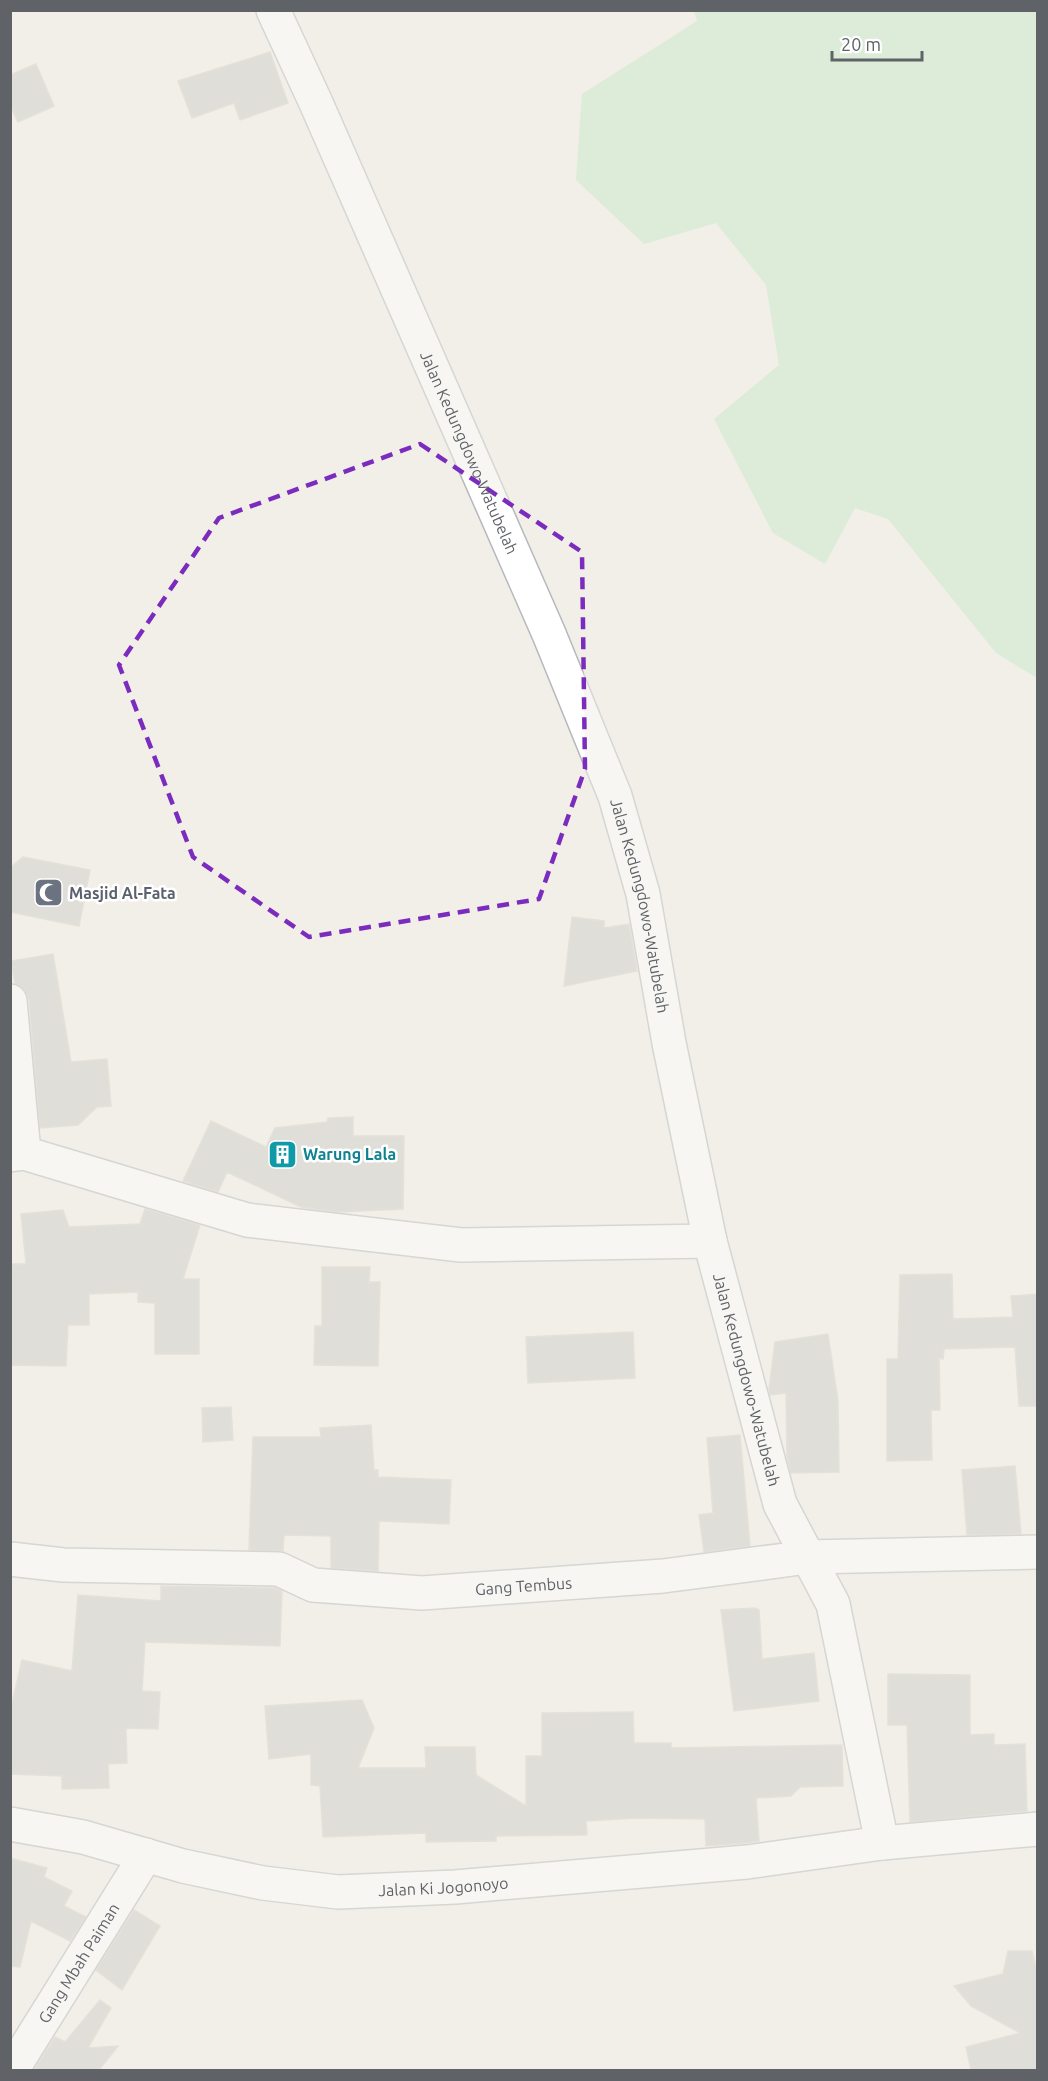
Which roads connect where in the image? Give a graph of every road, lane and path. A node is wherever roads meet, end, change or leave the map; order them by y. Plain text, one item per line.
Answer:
1 (273, 10) edge
2 (10, 1001) edge
3 (17, 1154) edge
4 (710, 1241) junction
5 (1038, 1552) edge
6 (808, 1557) junction
7 (10, 1560) edge
8 (10, 1824) edge
9 (1038, 1829) edge
10 (882, 1843) junction
11 (146, 1855) junction
12 (12, 2070) edge

1 - 4 street, Jalan Kedungdowo-Watubelah
2 - 3 street
3 - 4 street
4 - 6 street, Jalan Kedungdowo-Watubelah
5 - 6 street, Gang Tembus
6 - 7 street, Gang Tembus
6 - 10 street, Jalan Kedungdowo-Watubelah
8 - 11 street, Jalan Ki Jogonoyo
9 - 10 street, Jalan Ki Jogonoyo
10 - 11 street, Jalan Ki Jogonoyo
11 - 12 street, Gang Mbah Paiman

